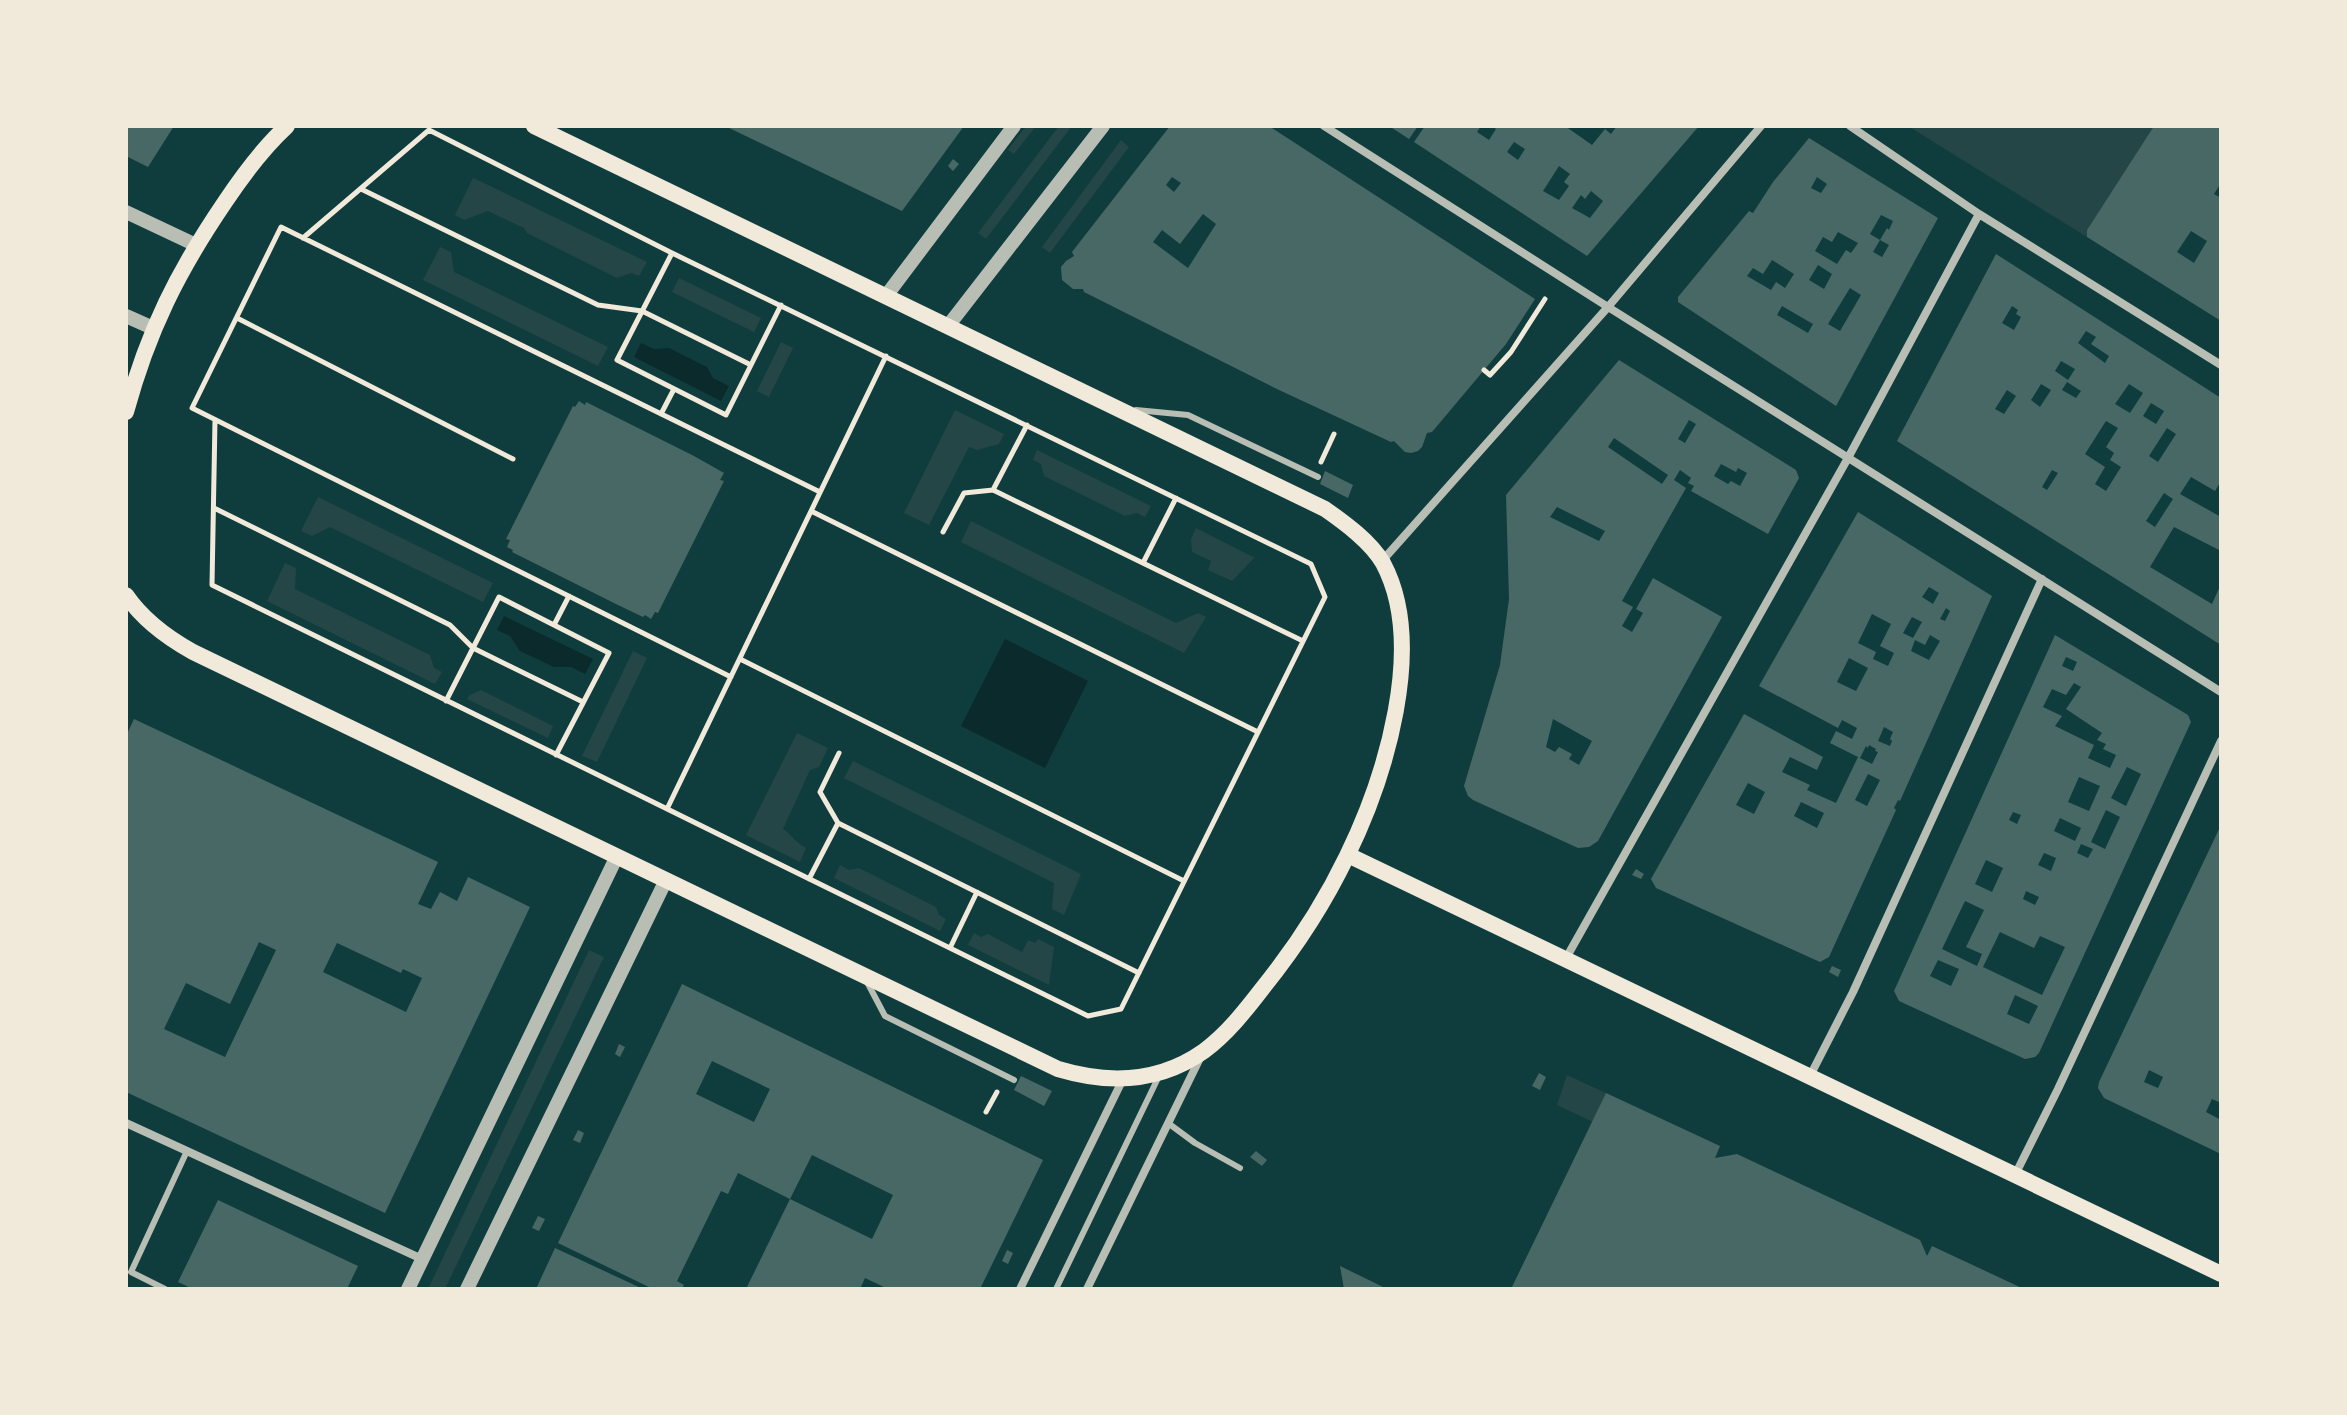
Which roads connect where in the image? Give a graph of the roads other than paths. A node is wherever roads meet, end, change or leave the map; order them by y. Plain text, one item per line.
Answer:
1 (287, 126) edge
2 (534, 126) edge
3 (1014, 126) edge
4 (1103, 126) edge
5 (1324, 126) edge
6 (1761, 126) edge
7 (1850, 126) edge
8 (126, 212) edge
9 (1979, 214) junction
10 (196, 245) junction
11 (886, 296) junction
12 (1608, 307) junction
13 (126, 316) edge
14 (948, 326) junction
15 (153, 328) junction
16 (2221, 365) edge
17 (1118, 409) junction
18 (126, 412) edge
19 (1848, 458) junction
20 (1320, 475) road end
21 (1382, 561) junction
22 (2042, 579) junction
23 (126, 597) edge
24 (2221, 692) edge
25 (2221, 741) edge
26 (1348, 855) junction
27 (617, 856) junction
28 (666, 880) junction
29 (1565, 960) junction
30 (863, 975) junction
31 (1204, 1051) junction
32 (1161, 1072) junction
33 (1810, 1076) junction
34 (1123, 1079) junction
35 (1014, 1080) dead end
36 (126, 1123) edge
37 (1168, 1123) junction
38 (187, 1151) junction
39 (1240, 1168) dead end
40 (2015, 1175) junction
41 (422, 1259) junction
42 (2221, 1274) edge
43 (165, 1289) edge
44 (408, 1289) edge
45 (467, 1289) edge
46 (1020, 1289) edge
47 (1056, 1289) edge
48 (1087, 1289) edge

1 - 10 main road
2 - 11 main road
3 - 11 street
4 - 14 street
5 - 12 street
6 - 12 street
7 - 9 street
8 - 10 street
9 - 16 street
9 - 19 street
10 - 15 main road
11 - 14 main road
12 - 19 street
12 - 21 street
13 - 15 street
14 - 17 main road
15 - 18 main road
17 - 20 lane
17 - 21 main road
19 - 22 street
19 - 29 street
21 - 26 main road
22 - 24 street
22 - 33 street
23 - 27 main road
25 - 40 street
26 - 29 main road
26 - 31 main road
27 - 28 main road
27 - 41 street
28 - 30 main road
28 - 45 street
29 - 33 main road
30 - 34 main road
30 - 35 lane
31 - 32 main road
31 - 37 street
32 - 34 main road
32 - 47 lane
33 - 40 main road
34 - 46 street
36 - 38 street
37 - 39 lane
37 - 48 street
38 - 41 street
38 - 43 lane
40 - 42 main road
41 - 44 street

